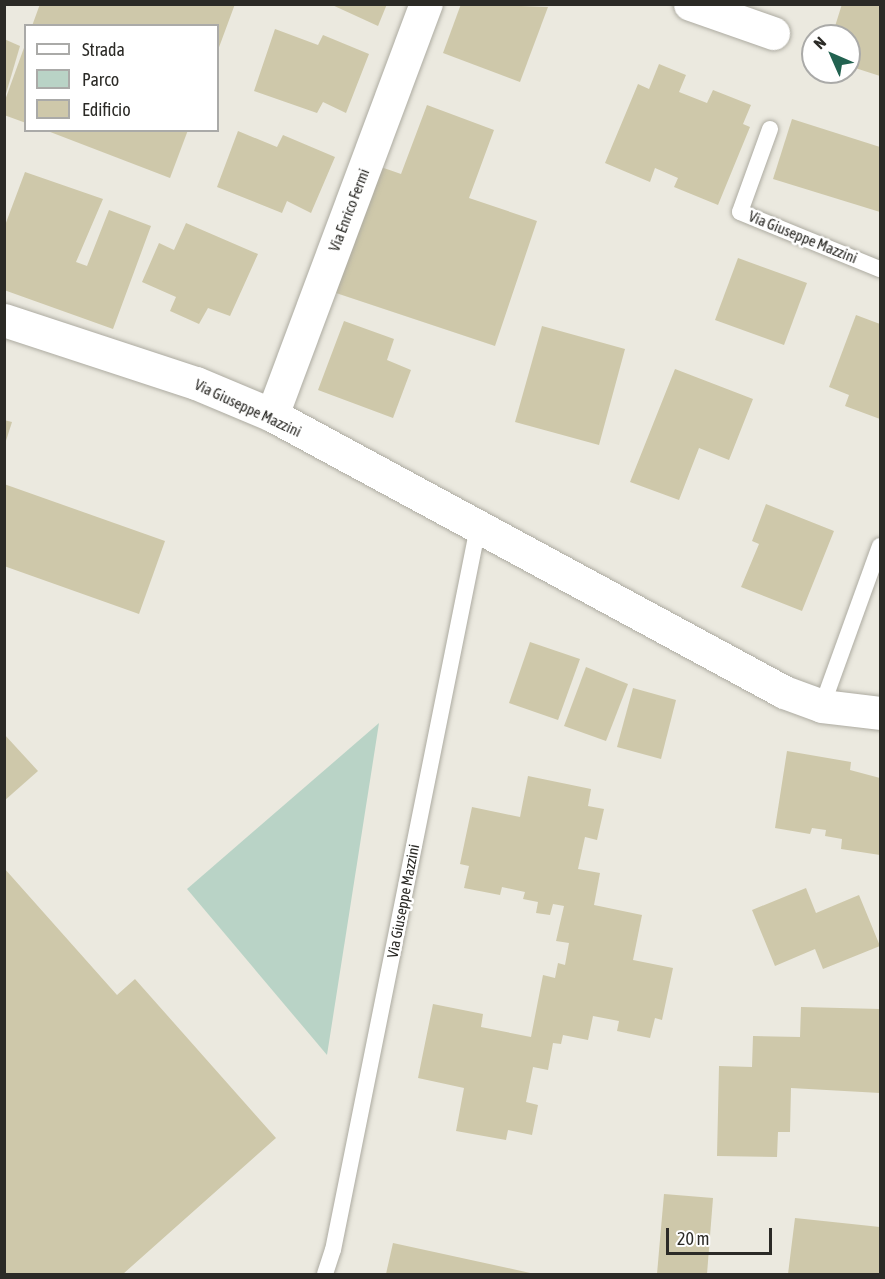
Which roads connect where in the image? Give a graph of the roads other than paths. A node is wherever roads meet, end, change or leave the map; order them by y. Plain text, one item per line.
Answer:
1 (426, 4) edge
2 (690, 4) edge
3 (773, 33) dead end
4 (770, 129) dead end
5 (880, 268) edge
6 (4, 320) edge
7 (272, 415) junction
8 (478, 527) junction
9 (880, 546) edge
10 (822, 706) junction
11 (880, 713) edge
12 (325, 1275) edge

1 - 7 street, Via Enrico Fermi
2 - 3 street
4 - 5 lane, Via Giuseppe Mazzini
6 - 7 street, Via Giuseppe Mazzini
7 - 8 street, Via Giuseppe Mazzini
8 - 10 street, Via Giuseppe Mazzini
8 - 12 lane, Via Giuseppe Mazzini
9 - 10 lane
10 - 11 street, Via Giuseppe Mazzini

